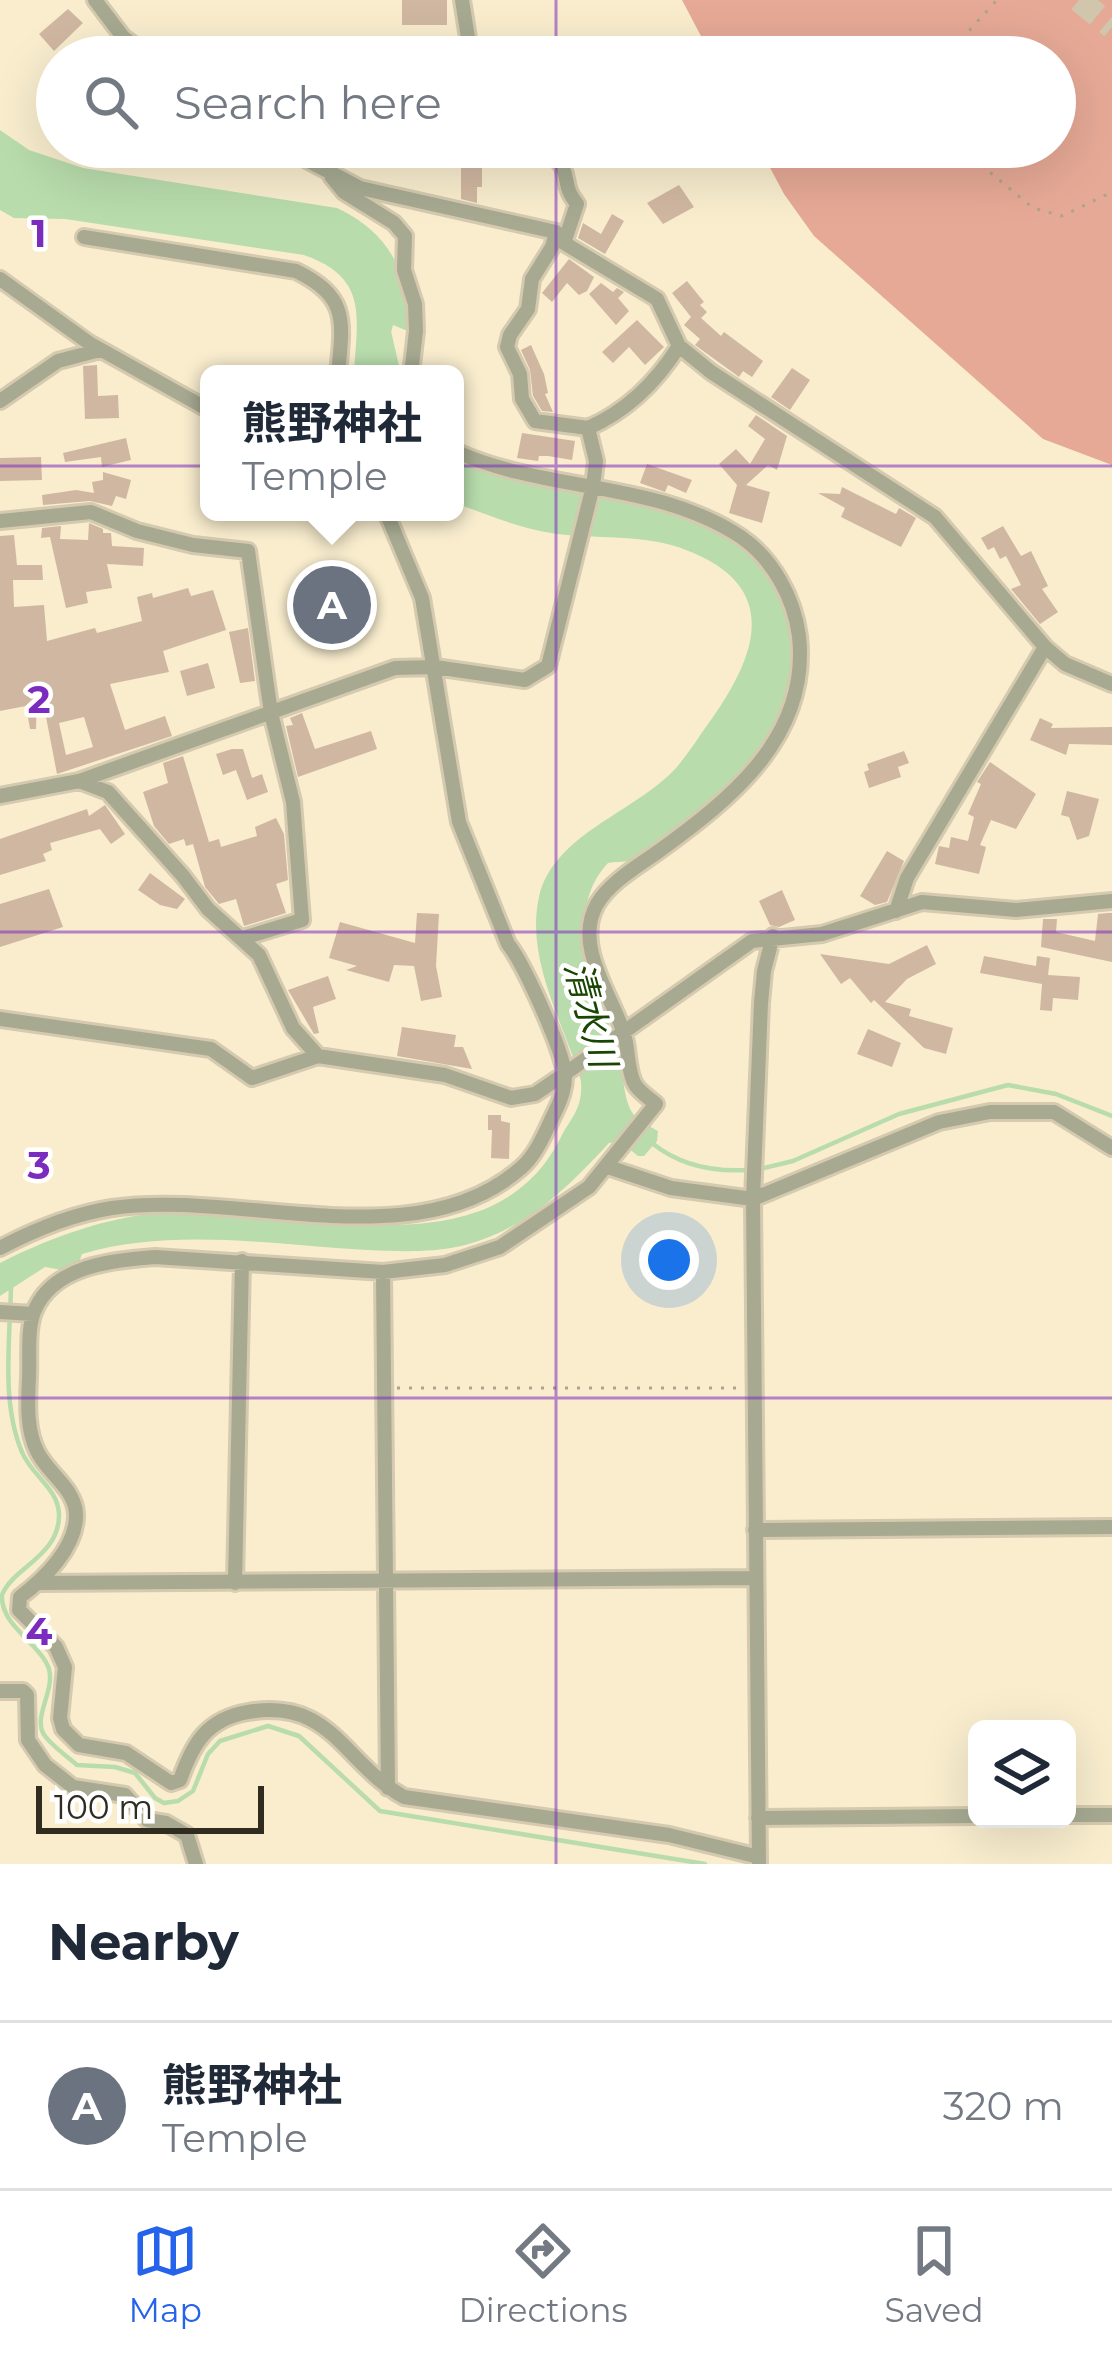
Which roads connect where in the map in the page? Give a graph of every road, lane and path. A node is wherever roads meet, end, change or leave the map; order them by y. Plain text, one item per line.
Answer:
1 (95, 0) edge
2 (462, 0) edge
3 (997, 0) edge
4 (122, 36) edge
5 (468, 36) edge
6 (964, 36) edge
7 (321, 168) edge
8 (562, 168) edge
9 (985, 168) edge
10 (328, 172) junction
11 (1112, 192) edge
12 (84, 237) dead end
13 (560, 237) junction
14 (0, 279) edge
15 (679, 346) junction
16 (100, 350) junction
17 (339, 365) edge
18 (411, 365) edge
19 (0, 401) edge
20 (200, 405) edge
21 (588, 428) junction
22 (464, 454) edge
23 (593, 486) junction
24 (0, 521) edge
25 (390, 521) edge
26 (1045, 647) junction
27 (435, 667) junction
28 (1112, 684) edge
29 (271, 712) junction
30 (80, 782) junction
31 (0, 796) edge
32 (1112, 901) edge
33 (896, 911) junction
34 (773, 936) junction
35 (243, 938) junction
36 (0, 1019) edge
37 (624, 1034) junction
38 (318, 1056) junction
39 (566, 1073) junction
40 (1112, 1148) edge
41 (608, 1166) junction
42 (753, 1193) junction
43 (0, 1248) edge
44 (242, 1261) junction
45 (383, 1272) junction
46 (0, 1312) edge
47 (33, 1314) junction
48 (385, 1388) junction
49 (755, 1388) junction
50 (1112, 1527) edge
51 (755, 1530) junction
52 (755, 1578) junction
53 (39, 1583) junction
54 (235, 1583) junction
55 (388, 1583) junction
56 (0, 1691) edge
57 (388, 1788) junction
58 (1076, 1815) edge
59 (1112, 1815) edge
60 (968, 1816) edge
61 (758, 1817) junction
62 (759, 1861) edge
63 (196, 1864) edge

1 - 4 street
2 - 5 street
3 - 6 path
7 - 10 street
8 - 13 street
9 - 11 path
10 - 13 street
10 - 18 street
12 - 17 street
13 - 15 street
13 - 21 street
14 - 16 street
15 - 21 street
15 - 26 street
16 - 19 street
16 - 20 street
21 - 23 street
22 - 23 street
23 - 27 street
23 - 37 street
24 - 29 street
25 - 27 street
26 - 28 street
26 - 33 street
27 - 29 street
27 - 39 street
29 - 30 street
29 - 35 street
30 - 31 street
30 - 35 street
32 - 33 street
33 - 34 street
34 - 37 street
34 - 42 street
35 - 38 street
36 - 38 street
37 - 39 street
37 - 41 street
38 - 39 street
39 - 43 street
40 - 42 street
41 - 42 street
41 - 45 street
42 - 49 street
44 - 45 street
44 - 47 street
44 - 54 street
45 - 48 street
46 - 47 street
47 - 53 street
48 - 49 path
48 - 55 street
49 - 51 street
50 - 51 street
51 - 52 street
52 - 55 street
52 - 61 street
53 - 54 street
53 - 57 street
54 - 55 street
55 - 57 street
56 - 63 street
57 - 62 street
58 - 59 street
60 - 61 street
61 - 62 street

